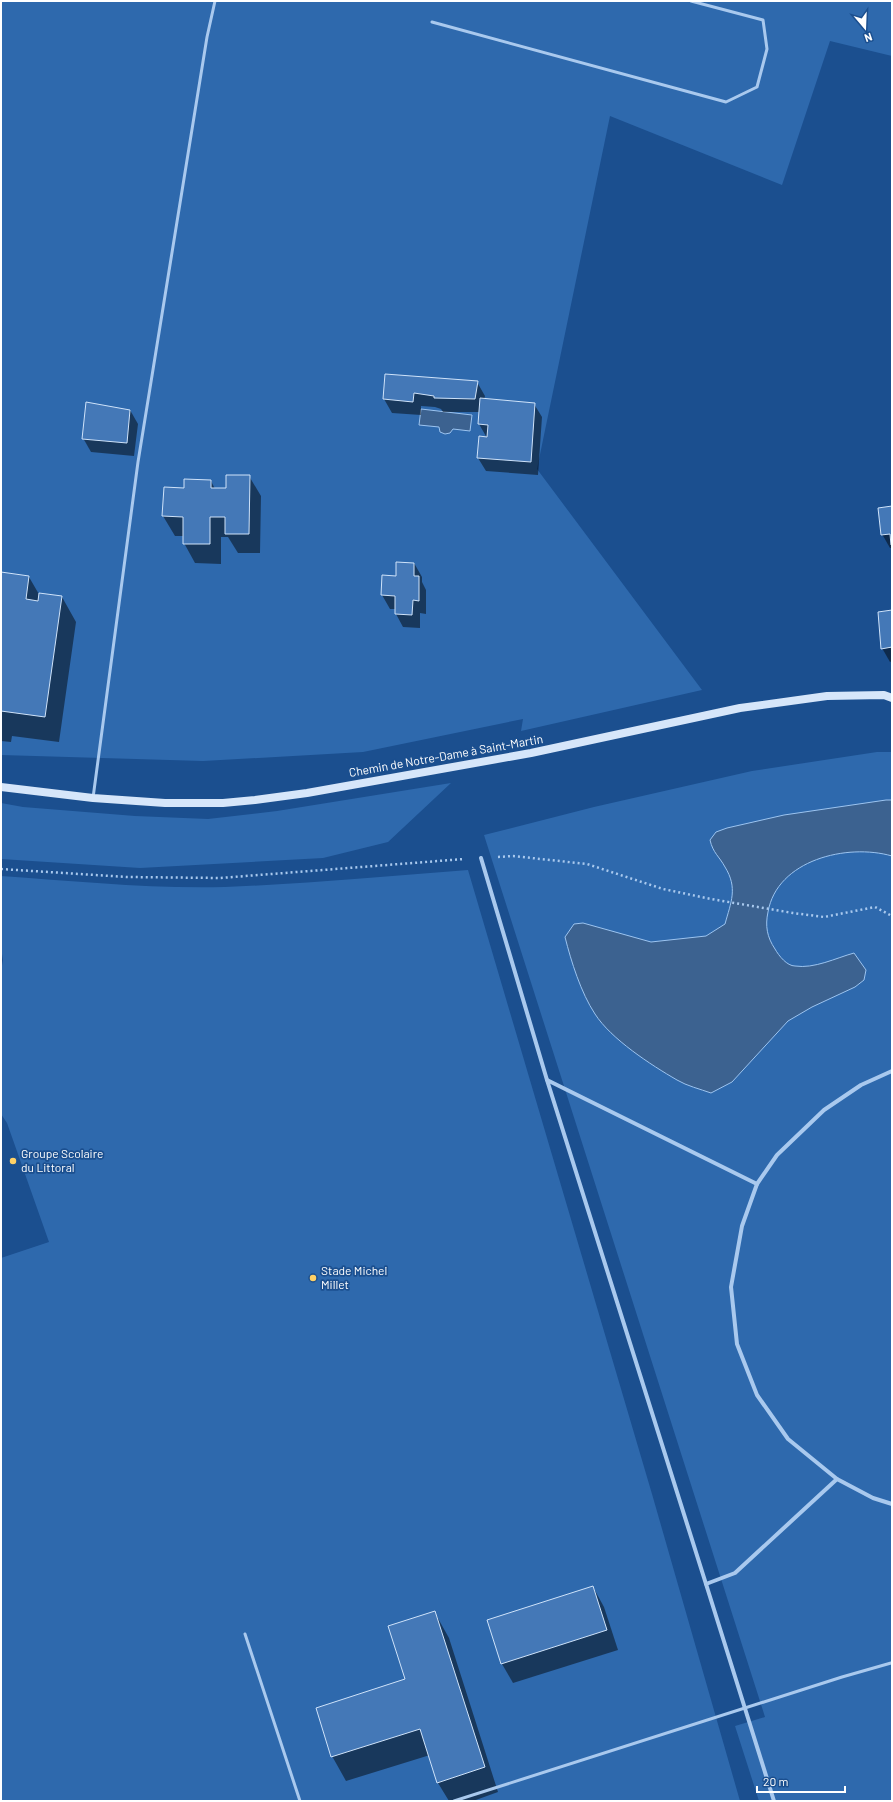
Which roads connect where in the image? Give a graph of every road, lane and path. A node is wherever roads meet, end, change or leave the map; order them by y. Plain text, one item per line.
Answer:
1 (214, 1) edge
2 (691, 1) edge
3 (432, 22) dead end
4 (892, 698) edge
5 (1, 787) edge
6 (93, 798) junction
7 (481, 858) junction
8 (1, 869) edge
9 (892, 916) edge
10 (892, 1071) edge
11 (547, 1080) junction
12 (757, 1184) junction
13 (837, 1479) junction
14 (892, 1504) edge
15 (706, 1584) junction
16 (245, 1634) dead end
17 (891, 1663) dead end
18 (746, 1708) junction
19 (300, 1801) edge
20 (454, 1801) edge
21 (774, 1801) edge

1 - 6 lane
2 - 3 lane
4 - 6 street, Chemin de Notre-Dame à Saint-Martin
5 - 6 street, Chemin de Notre-Dame à Saint-Martin
7 - 8 path
7 - 9 path
7 - 11 street
10 - 12 street
11 - 12 street
11 - 15 street
12 - 13 street
13 - 14 street
13 - 15 street
15 - 18 street
16 - 19 lane
17 - 18 lane
18 - 20 lane
18 - 21 street

